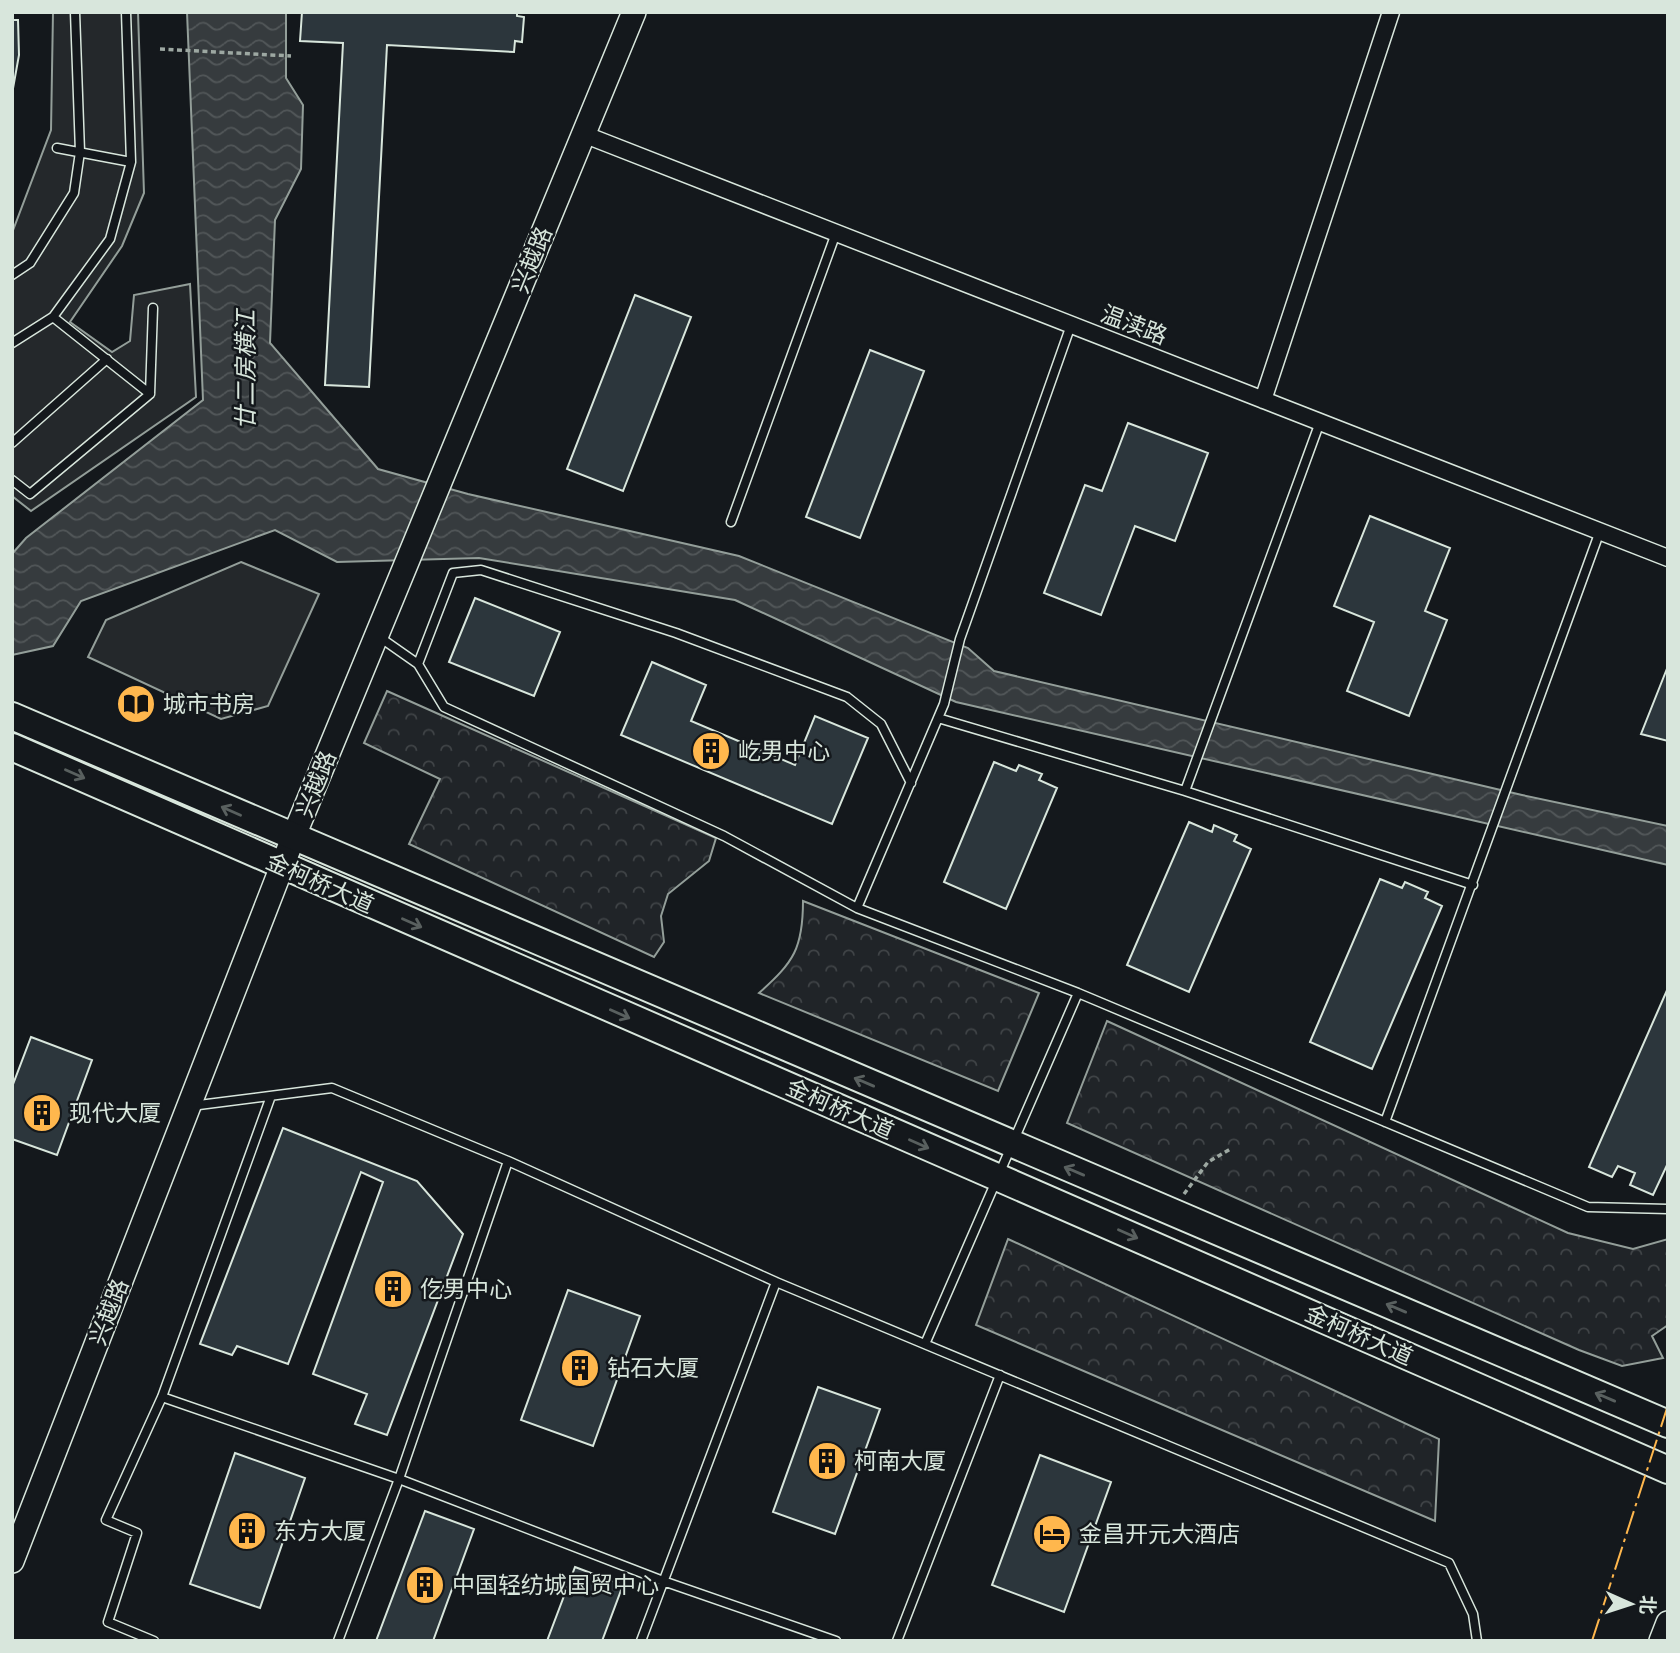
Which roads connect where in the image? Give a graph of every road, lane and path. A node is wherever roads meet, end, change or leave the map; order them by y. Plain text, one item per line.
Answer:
1 (75, 12) edge
2 (126, 12) edge
3 (634, 12) edge
4 (1391, 12) edge
5 (160, 49) dead end
6 (291, 56) dead end
7 (583, 134) junction
8 (57, 148) dead end
9 (80, 152) junction
10 (131, 162) junction
11 (836, 233) junction
12 (12, 275) edge
13 (153, 308) dead end
14 (53, 317) junction
15 (1071, 325) junction
16 (12, 343) edge
17 (107, 359) junction
18 (150, 394) junction
19 (1264, 400) junction
20 (1320, 422) junction
21 (12, 443) edge
22 (12, 480) edge
23 (731, 522) dead end
24 (1600, 531) junction
25 (1668, 558) edge
26 (377, 635) junction
27 (418, 664) junction
28 (12, 716) edge
29 (938, 718) junction
30 (12, 747) edge
31 (911, 783) junction
32 (1185, 791) junction
33 (293, 838) junction
34 (282, 866) junction
35 (1473, 885) junction
36 (857, 908) junction
37 (1078, 993) junction
38 (271, 1096) junction
39 (189, 1106) junction
40 (1385, 1122) junction
41 (1010, 1144) junction
42 (1232, 1148) dead end
43 (508, 1161) junction
44 (996, 1177) junction
45 (1668, 1209) edge
46 (1170, 1212) junction
47 (776, 1282) junction
48 (925, 1344) junction
49 (1000, 1375) junction
50 (162, 1397) junction
51 (1668, 1424) edge
52 (1668, 1470) edge
53 (399, 1479) junction
54 (12, 1561) edge
55 (663, 1581) junction
56 (1668, 1623) edge
57 (154, 1641) edge
58 (338, 1641) edge
59 (641, 1641) edge
60 (836, 1641) edge
61 (897, 1641) edge
62 (1477, 1641) edge
63 (1661, 1641) edge

1 - 9 lane
2 - 10 lane
3 - 7 street, 兴越路
4 - 19 street
5 - 6 path
7 - 11 street, 温渎路
7 - 26 street, 兴越路
8 - 9 lane
9 - 10 lane
9 - 12 lane
10 - 14 lane
11 - 15 street, 温渎路
11 - 23 lane
13 - 18 lane
14 - 16 lane
14 - 17 lane
15 - 19 street, 温渎路
15 - 29 lane
17 - 18 lane
17 - 21 lane
18 - 22 lane
19 - 20 street, 温渎路
20 - 24 street, 温渎路
20 - 32 lane
24 - 25 street, 温渎路
24 - 35 lane
26 - 27 lane
26 - 33 street, 兴越路
27 - 31 lane
27 - 36 lane
33 -> 28 main road, 金柯桥大道
29 - 31 lane
29 - 32 lane
30 -> 34 main road, 金柯桥大道
31 - 36 lane
32 - 35 lane
33 - 34 street, 兴越路
41 -> 33 main road, 金柯桥大道
34 - 39 street, 兴越路
34 -> 44 main road, 金柯桥大道
35 - 40 lane
36 - 37 lane
37 - 40 lane
37 - 41 lane
38 - 39 lane
38 - 43 lane
38 - 50 lane
39 - 54 street, 兴越路
40 - 45 lane
41 - 44 lane
46 -> 41 main road, 金柯桥大道
42 - 46 path
43 - 47 lane
43 - 53 lane
44 - 48 lane
44 -> 52 main road, 金柯桥大道
51 -> 46 main road, 金柯桥大道
47 - 48 lane
47 - 55 lane
48 - 49 lane
49 - 61 lane
49 - 62 lane
50 - 53 lane
50 - 57 lane
53 - 55 lane
53 - 58 lane
55 - 59 lane
55 - 60 lane
56 - 63 street

